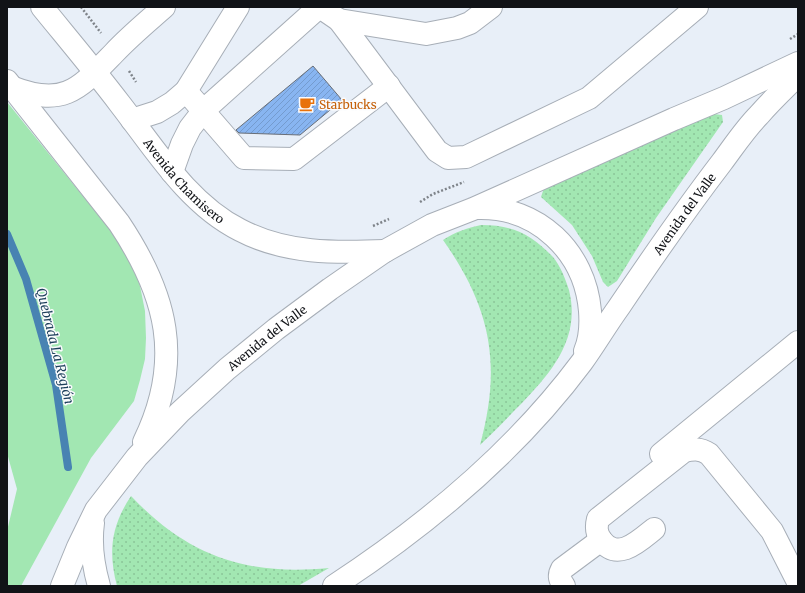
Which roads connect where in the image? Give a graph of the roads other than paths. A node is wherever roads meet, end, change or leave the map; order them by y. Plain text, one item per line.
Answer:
1 (42, 7) edge
2 (164, 7) edge
3 (238, 7) edge
4 (320, 7) edge
5 (491, 7) edge
6 (690, 9) edge
7 (339, 20) junction
8 (798, 63) edge
9 (96, 72) junction
10 (798, 75) edge
11 (9, 84) edge
12 (388, 86) junction
13 (186, 91) junction
14 (204, 110) junction
15 (132, 120) junction
16 (172, 172) junction
17 (473, 209) junction
18 (385, 251) junction
19 (798, 342) edge
20 (582, 362) junction
21 (137, 457) junction
22 (96, 510) junction
23 (654, 529) dead end
24 (596, 544) junction
25 (798, 582) edge
26 (62, 586) edge
27 (99, 586) edge
28 (334, 586) edge
29 (564, 586) edge

1 - 9 street, Avenida Chamisero
2 - 9 street
3 - 13 street
4 - 7 street
4 - 14 street
5 - 7 street
6 - 12 street
7 - 12 street
8 - 17 street, Avenida del Valle
9 - 11 street
9 - 15 street, Avenida Chamisero
10 - 20 street, Avenida del Valle
11 - 21 street
12 - 14 street
13 - 14 street
13 - 15 street
14 - 16 street
15 - 16 street, Avenida Chamisero
16 - 18 street, Avenida Chamisero
17 - 18 street, Avenida del Valle
17 - 20 street, Avenida del Valle
18 - 21 street, Avenida del Valle
19 - 24 street
20 - 28 street, Avenida del Valle
21 - 22 street, Avenida del Valle
22 - 26 street, Avenida del Valle
22 - 27 street, Avenida del Valle
23 - 24 street
24 - 25 street
24 - 29 street

